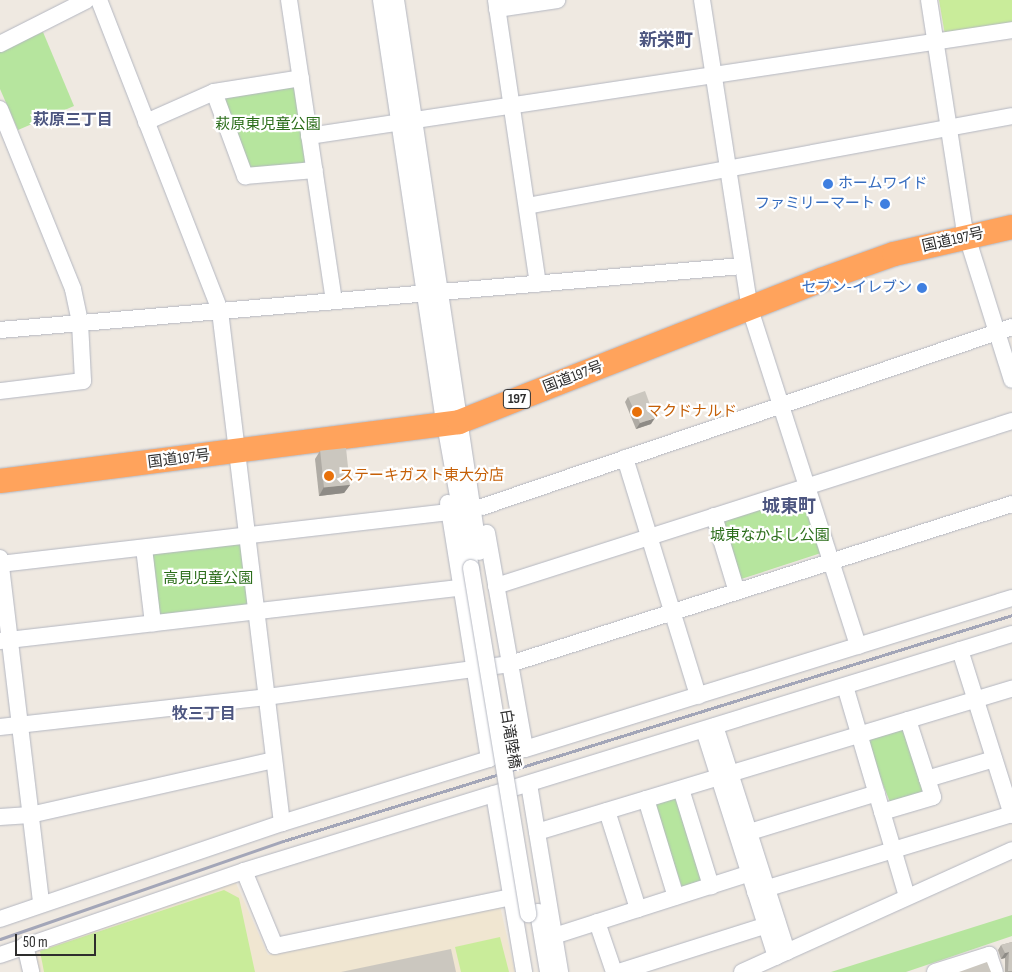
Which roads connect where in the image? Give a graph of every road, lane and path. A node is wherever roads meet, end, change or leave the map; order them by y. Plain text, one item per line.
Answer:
1 (87, 0) edge
2 (99, 0) edge
3 (289, 0) edge
4 (381, 0) edge
5 (396, 0) edge
6 (557, 0) edge
7 (702, 0) edge
8 (929, 0) edge
9 (496, 4) edge
10 (1012, 30) edge
11 (936, 41) junction
12 (0, 44) edge
13 (713, 75) junction
14 (301, 78) junction
15 (214, 92) junction
16 (512, 105) junction
17 (0, 109) edge
18 (1012, 116) edge
19 (406, 121) junction
20 (146, 122) junction
21 (948, 127) junction
22 (309, 136) junction
23 (727, 168) junction
24 (315, 170) junction
25 (527, 206) junction
26 (1012, 218) edge
27 (1012, 227) edge
28 (965, 232) junction
29 (742, 266) junction
30 (538, 284) junction
31 (432, 293) junction
32 (334, 301) junction
33 (749, 303) junction
34 (220, 311) junction
35 (80, 323) junction
36 (1004, 329) edge
37 (0, 330) edge
38 (1012, 380) edge
39 (0, 392) edge
40 (780, 405) junction
41 (451, 417) junction
42 (1012, 421) edge
43 (236, 447) junction
44 (625, 458) junction
45 (0, 470) edge
46 (0, 482) edge
47 (807, 487) junction
48 (1012, 504) edge
49 (482, 507) junction
50 (449, 512) junction
51 (714, 516) junction
52 (247, 536) junction
53 (649, 537) junction
54 (144, 548) junction
55 (0, 558) edge
56 (831, 562) junction
57 (0, 564) edge
58 (496, 586) junction
59 (461, 588) junction
60 (737, 592) junction
61 (1012, 598) edge
62 (256, 612) junction
63 (672, 612) junction
64 (153, 624) junction
65 (1012, 634) edge
66 (5, 641) edge
67 (858, 646) junction
68 (960, 650) junction
69 (510, 664) junction
70 (475, 671) junction
71 (845, 686) junction
72 (1012, 688) edge
73 (698, 696) junction
74 (266, 697) junction
75 (976, 700) junction
76 (908, 720) junction
77 (20, 725) junction
78 (0, 727) edge
79 (710, 728) junction
80 (859, 735) junction
81 (525, 749) junction
82 (489, 759) junction
83 (994, 759) junction
84 (274, 760) junction
85 (725, 775) junction
86 (927, 779) junction
87 (529, 784) junction
88 (681, 789) junction
89 (877, 793) junction
90 (494, 794) junction
91 (1009, 796) edge
92 (646, 799) junction
93 (607, 811) junction
94 (882, 812) junction
95 (30, 815) junction
96 (1012, 815) edge
97 (0, 818) edge
98 (282, 823) junction
99 (537, 832) junction
100 (743, 834) junction
101 (894, 850) junction
102 (1012, 850) edge
103 (244, 871) junction
104 (750, 873) junction
105 (711, 886) junction
106 (761, 890) junction
107 (907, 896) junction
108 (512, 897) junction
109 (676, 897) junction
110 (41, 904) junction
111 (638, 909) junction
112 (533, 913) junction
113 (0, 919) edge
114 (597, 922) junction
115 (772, 923) junction
116 (554, 936) junction
117 (25, 945) junction
118 (781, 954) junction
119 (0, 955) edge
120 (31, 972) edge
121 (524, 972) edge
122 (537, 972) edge
123 (548, 972) edge
124 (560, 972) edge
125 (614, 972) edge
126 (619, 972) edge
127 (742, 972) edge
128 (935, 972) edge
129 (995, 972) edge

1 - 12 street
2 - 20 street
3 - 14 street
4 - 19 street
5 - 19 street
6 - 9 street
7 - 13 street
8 - 11 street
9 - 16 street
10 - 11 street
11 - 13 street
11 - 21 street
13 - 16 street
13 - 23 street
14 - 15 street
14 - 22 street
15 - 20 street
15 - 24 street
16 - 19 street
16 - 25 street
17 - 35 street
18 - 21 street
19 - 22 street
19 - 31 street
20 - 34 street
21 - 23 street
21 - 28 street
22 - 24 street
23 - 25 street
23 - 29 street
24 - 32 street
25 - 30 street
26 - 28 highway, 国道197号 / 197
27 - 28 highway, 国道197号 / 197
28 - 33 highway, 国道197号 / 197
28 - 36 street
29 - 30 street
29 - 33 street
30 - 31 street
31 - 32 street
31 - 41 street
32 - 34 street
33 - 40 street
33 - 41 highway, 国道197号 / 197
34 - 35 street
34 - 43 street
35 - 37 street
35 - 39 street
36 - 38 street
36 - 40 street
40 - 44 street
40 - 47 street
41 - 43 highway, 国道197号 / 197
41 - 49 street
41 - 50 street
41 - 112 street, 白滝陸橋
42 - 47 street
43 - 45 highway, 国道197号 / 197
43 - 46 highway, 国道197号 / 197
43 - 52 street
44 - 49 street
44 - 53 street
47 - 51 street
47 - 56 street
48 - 56 street
49 - 58 street
50 - 52 street
50 - 59 street
51 - 53 street
51 - 60 street
52 - 54 street
52 - 62 street
53 - 58 street
53 - 63 street
54 - 57 street
54 - 64 street
55 - 57 street
56 - 60 street
56 - 67 street
57 - 66 street
58 - 69 street
59 - 62 street
59 - 70 street
60 - 63 street
61 - 67 street
62 - 64 street
62 - 74 street
63 - 69 street
63 - 73 street
64 - 66 street
65 - 68 street
66 - 77 street
67 - 73 street
68 - 71 street
68 - 75 street
69 - 70 street
69 - 81 street
70 - 74 street
70 - 82 street
71 - 79 street
71 - 80 street
72 - 75 street
73 - 81 street
74 - 77 street
74 - 84 street
75 - 76 street
75 - 83 street
76 - 80 street
76 - 86 street
77 - 78 street
77 - 95 street
79 - 85 street
79 - 87 street
80 - 85 street
80 - 89 street
81 - 82 street
82 - 98 street
83 - 86 street
83 - 91 street
84 - 95 street
84 - 98 street
85 - 88 street
85 - 100 street
86 - 94 street
87 - 90 street
87 - 99 street
88 - 92 street
88 - 105 street
89 - 94 street
89 - 100 street
90 - 103 street
90 - 108 street
91 - 96 street
92 - 93 street
92 - 109 street
93 - 99 street
93 - 111 street
94 - 101 street
95 - 97 street
95 - 110 street
96 - 101 street
98 - 110 street
99 - 116 street
100 - 104 street
100 - 106 street
101 - 106 street
101 - 107 street
102 - 107 street
103 - 108 street
103 - 117 street
104 - 105 street
104 - 106 street
105 - 109 street
106 - 115 street
107 - 118 street
108 - 121 street
109 - 111 street
110 - 113 street
111 - 114 street
112 - 122 street
112 - 123 street
114 - 116 street
114 - 125 street
115 - 118 street
115 - 126 street
116 - 124 street
117 - 119 street
117 - 120 street
118 - 127 street
128 - 129 street

